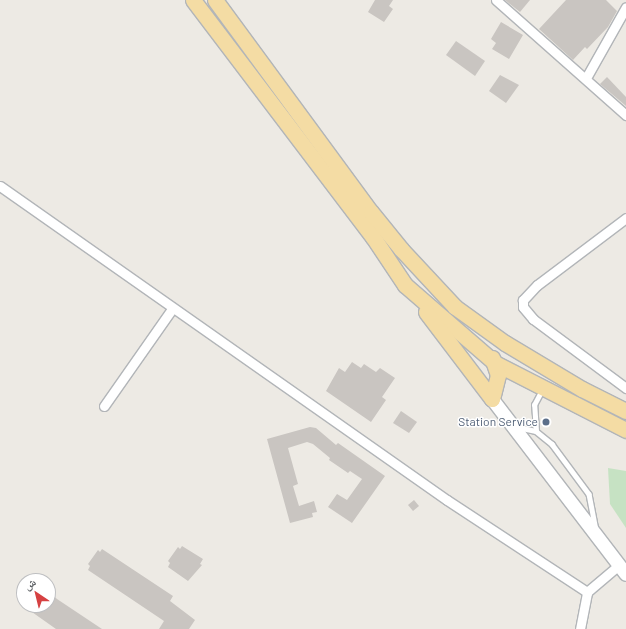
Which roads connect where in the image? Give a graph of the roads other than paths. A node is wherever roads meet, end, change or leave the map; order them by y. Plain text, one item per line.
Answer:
1 (193, 0) edge
2 (215, 0) edge
3 (496, 0) edge
4 (626, 7) edge
5 (586, 78) junction
6 (626, 115) edge
7 (0, 186) edge
8 (626, 218) edge
9 (405, 285) junction
10 (172, 309) junction
11 (472, 319) junction
12 (495, 363) junction
13 (626, 388) edge
14 (543, 389) junction
15 (492, 399) junction
16 (104, 406) dead end
17 (626, 411) edge
18 (512, 426) junction
19 (626, 430) edge
20 (536, 431) junction
21 (597, 536) junction
22 (623, 569) edge
23 (587, 592) junction
24 (580, 629) edge

1 - 9 highway
2 - 11 highway
3 - 5 street
4 - 5 street
5 - 6 street
7 - 10 street
8 - 13 street
9 - 12 highway
9 - 15 highway
10 - 16 street
10 - 23 street
11 - 12 highway
11 - 17 highway
12 - 14 highway
12 - 15 highway
14 - 19 highway
14 - 20 lane
15 - 18 main road
18 - 20 lane
18 - 21 main road
20 - 21 lane
21 - 22 main road
22 - 23 street
23 - 24 street

